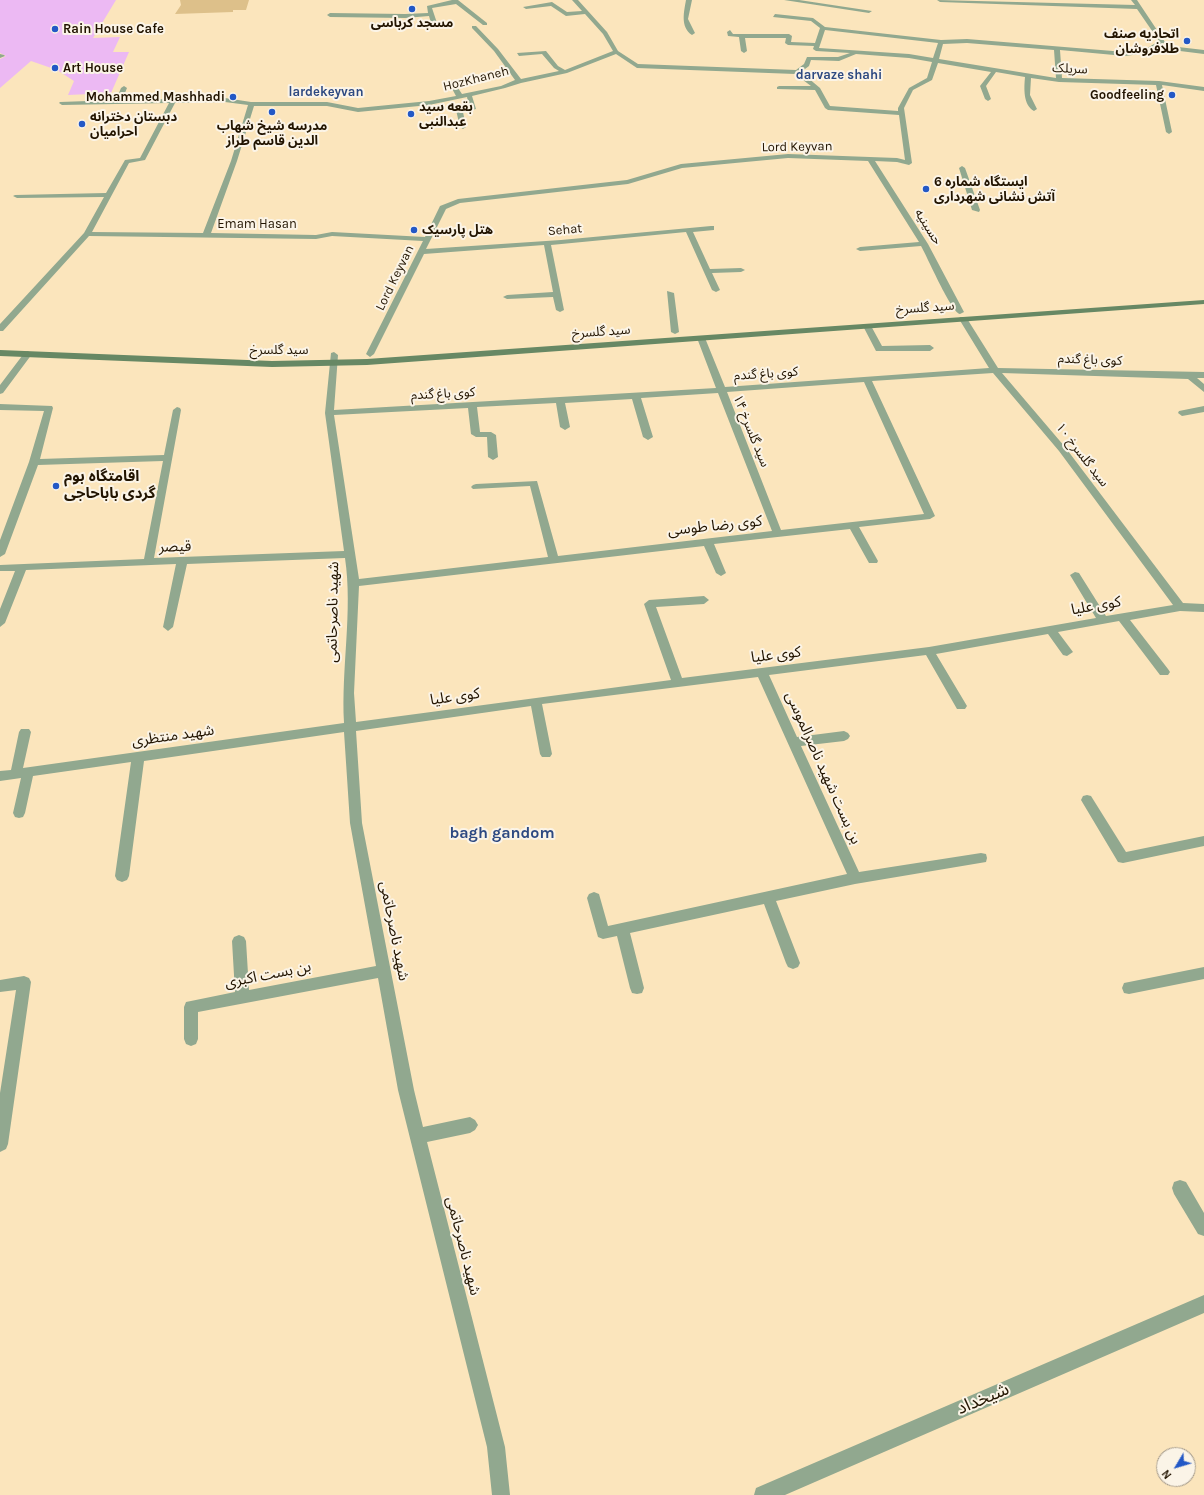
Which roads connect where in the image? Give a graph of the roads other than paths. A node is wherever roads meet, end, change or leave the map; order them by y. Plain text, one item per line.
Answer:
1 (575, 0) edge
2 (689, 0) edge
3 (940, 0) edge
4 (1134, 0) edge
5 (456, 1) edge
6 (988, 1) edge
7 (790, 2) edge
8 (526, 7) dead end
9 (1139, 7) junction
10 (781, 11) dead end
11 (869, 11) dead end
12 (587, 12) junction
13 (430, 14) junction
14 (330, 15) dead end
15 (434, 24) dead end
16 (485, 24) dead end
17 (474, 27) dead end
18 (823, 28) junction
19 (730, 32) dead end
20 (692, 33) dead end
21 (742, 36) junction
22 (941, 42) junction
23 (818, 45) junction
24 (1154, 46) junction
25 (1057, 48) junction
26 (744, 51) dead end
27 (616, 52) junction
28 (862, 52) junction
29 (1204, 52) edge
30 (519, 54) dead end
31 (507, 55) dead end
32 (500, 56) junction
33 (936, 60) junction
34 (994, 70) junction
35 (565, 72) junction
36 (797, 72) junction
37 (1028, 76) junction
38 (1059, 80) junction
39 (519, 81) junction
40 (452, 82) dead end
41 (1159, 83) junction
42 (124, 88) dead end
43 (779, 88) dead end
44 (816, 88) junction
45 (1204, 89) edge
46 (469, 95) junction
47 (460, 97) junction
48 (988, 98) dead end
49 (119, 101) junction
50 (173, 101) junction
51 (62, 103) dead end
52 (251, 104) junction
53 (1034, 109) dead end
54 (902, 112) junction
55 (463, 127) dead end
56 (1169, 132) dead end
57 (870, 159) junction
58 (962, 168) dead end
59 (108, 195) junction
60 (17, 196) dead end
61 (976, 210) dead end
62 (711, 228) dead end
63 (689, 230) junction
64 (87, 234) junction
65 (206, 236) junction
66 (428, 239) junction
67 (547, 243) junction
68 (924, 244) junction
69 (860, 249) dead end
70 (421, 252) junction
71 (741, 270) dead end
72 (707, 271) junction
73 (716, 290) dead end
74 (670, 293) dead end
75 (557, 294) junction
76 (1204, 295) edge
77 (507, 297) dead end
78 (1164, 298) junction
79 (1204, 302) edge
80 (1120, 305) junction
81 (1171, 305) junction
82 (560, 310) dead end
83 (962, 315) junction
84 (867, 326) junction
85 (0, 329) edge
86 (675, 332) junction
87 (701, 338) junction
88 (0, 345) edge
89 (930, 348) dead end
90 (0, 353) edge
91 (28, 354) junction
92 (369, 358) junction
93 (334, 359) junction
94 (995, 370) junction
95 (1204, 375) edge
96 (1190, 376) junction
97 (867, 379) junction
98 (1204, 389) edge
99 (721, 390) junction
100 (0, 391) edge
101 (636, 396) junction
102 (560, 400) junction
103 (472, 406) junction
104 (0, 407) edge
105 (1204, 409) edge
106 (177, 410) dead end
107 (1182, 413) dead end
108 (329, 414) junction
109 (565, 427) dead end
110 (648, 437) dead end
111 (493, 457) dead end
112 (168, 458) junction
113 (34, 462) junction
114 (476, 487) dead end
115 (854, 525) junction
116 (778, 534) junction
117 (708, 542) junction
118 (0, 554) edge
119 (351, 554) junction
120 (554, 560) junction
121 (873, 561) dead end
122 (182, 562) junction
123 (148, 563) junction
124 (22, 567) junction
125 (0, 568) edge
126 (721, 573) dead end
127 (1075, 575) dead end
128 (354, 583) junction
129 (704, 600) dead end
130 (1180, 607) junction
131 (1204, 608) edge
132 (1122, 617) junction
133 (1103, 620) junction
134 (0, 623) edge
135 (168, 627) dead end
136 (1050, 630) junction
137 (929, 651) junction
138 (1068, 652) dead end
139 (762, 672) junction
140 (1164, 672) dead end
141 (678, 683) junction
142 (536, 701) junction
143 (960, 706) dead end
144 (351, 728) junction
145 (25, 732) dead end
146 (844, 736) dead end
147 (794, 742) junction
148 (546, 754) dead end
149 (138, 757) junction
150 (22, 773) junction
151 (0, 776) edge
152 (1087, 800) dead end
153 (19, 813) dead end
154 (1204, 841) edge
155 (981, 858) dead end
156 (122, 876) dead end
157 (855, 878) junction
158 (768, 896) junction
159 (594, 898) dead end
160 (622, 928) junction
161 (239, 941) dead end
162 (793, 963) dead end
163 (384, 971) junction
164 (1204, 973) edge
165 (0, 986) edge
166 (638, 988) dead end
167 (1129, 988) dead end
168 (242, 997) junction
169 (190, 1039) dead end
170 (470, 1125) dead end
171 (418, 1136) junction
172 (0, 1144) edge
173 (1180, 1188) dead end
174 (1204, 1228) edge
175 (1204, 1304) edge
176 (783, 1491) edge
177 (501, 1495) edge
178 (763, 1495) edge

1 - 12 street
2 - 20 street
3 - 6 street
4 - 9 street
5 - 13 street
5 - 16 street
6 - 9 street
7 - 11 street
8 - 12 street
9 - 24 street
10 - 18 street
12 - 27 street
13 - 14 street
13 - 15 street
17 - 32 street
18 - 22 street
18 - 23 street
19 - 21 street
21 - 23 street
21 - 26 street
22 - 25 street
22 - 33 street, Lord Keyvan
23 - 28 street, سریلک
24 - 25 street
24 - 29 street
25 - 38 street
27 - 35 street, HozKhaneh
27 - 36 street
28 - 33 street, سریلک
28 - 36 street
30 - 35 street
31 - 32 street
32 - 39 street
33 - 34 street, سریلک
33 - 54 street, Lord Keyvan
34 - 37 street, سریلک
34 - 48 street
35 - 39 street, HozKhaneh
36 - 44 street
37 - 38 street, سریلک
37 - 53 street
38 - 41 street, سریلک
39 - 46 street, HozKhaneh
40 - 47 street
41 - 45 street, سریلک
41 - 56 street
42 - 49 street
43 - 44 street
44 - 54 street
46 - 47 street, HozKhaneh
46 - 55 street
47 - 52 street, HozKhaneh
49 - 50 street, HozKhaneh
49 - 51 street, HozKhaneh
50 - 52 street, HozKhaneh
50 - 59 street
52 - 65 street
54 - 57 street, Lord Keyvan
57 - 66 street, Lord Keyvan
57 - 68 street, حسینیه
58 - 61 street
59 - 60 street
59 - 64 street
62 - 63 street, Sehat
63 - 67 street, Sehat
63 - 72 street
64 - 65 street, Emam Hasan
64 - 85 street
65 - 66 street, Emam Hasan
66 - 70 street, Lord Keyvan
67 - 70 street, Sehat
67 - 75 street
68 - 69 street
68 - 83 street, حسینیه
70 - 92 street, Lord Keyvan
71 - 72 street
72 - 73 street
74 - 86 street
75 - 77 street
75 - 82 street
76 - 78 main road, سید گلسرخ
78 - 80 main road, سید گلسرخ
78 - 81 main road
79 - 81 main road, سید گلسرخ
80 - 81 main road, سید گلسرخ
80 - 83 main road, سید گلسرخ
83 - 84 main road, سید گلسرخ
83 - 86 main road, سید گلسرخ
83 - 94 street, سید گلسرخ ۱۰
84 - 87 main road, سید گلسرخ
84 - 89 street
86 - 92 main road, سید گلسرخ
87 - 92 main road, سید گلسرخ
87 - 99 street, سید گلسرخ ۱۴
88 - 93 main road, سید گلسرخ
90 - 91 main road, سید گلسرخ
91 - 93 main road, سید گلسرخ
91 - 100 street
92 - 93 main road, سید گلسرخ
93 - 108 street, شهید ناصرحاتمی
94 - 96 street, کوی باغ گندم
94 - 97 street, کوی باغ گندم
94 - 130 street, سید گلسرخ ۱۰
95 - 96 street, کوی باغ گندم
96 - 98 street
97 - 99 street, کوی باغ گندم
97 - 115 street, کوی رضا طوسی
99 - 101 street, کوی باغ گندم
99 - 116 street, سید گلسرخ ۱۴
101 - 102 street, کوی باغ گندم
101 - 110 street
102 - 103 street, کوی باغ گندم
102 - 109 street
103 - 108 street, کوی باغ گندم
103 - 111 street
104 - 113 street
105 - 107 street
106 - 112 street
108 - 119 street, شهید ناصرحاتمی
112 - 113 street
112 - 123 street
113 - 118 street
114 - 120 street
115 - 116 street, کوی رضا طوسی
115 - 121 street
116 - 117 street, کوی رضا طوسی
117 - 120 street, کوی رضا طوسی
117 - 126 street
119 - 122 street, قیصر
119 - 128 street, شهید ناصرحاتمی
120 - 128 street, کوی رضا طوسی
122 - 123 street, قیصر
122 - 135 street
123 - 124 street, قیصر
124 - 125 street, قیصر
124 - 134 street
127 - 133 street
128 - 144 street, شهید ناصرحاتمی
129 - 141 street
130 - 131 street, کوی علیا
130 - 132 street, کوی علیا
132 - 133 street, کوی علیا
132 - 140 street
133 - 136 street, کوی علیا
136 - 137 street, کوی علیا
136 - 138 street
137 - 139 street, کوی علیا
137 - 143 street
139 - 141 street, کوی علیا
139 - 147 street, بن بست شهید ناصرالموسی
141 - 142 street, کوی علیا
142 - 144 street, کوی علیا
142 - 148 street
144 - 149 street, شهید منتظری
144 - 163 street, شهید ناصرحاتمی
145 - 150 street
146 - 147 street
147 - 157 street, بن بست شهید ناصرالموسی
149 - 150 street, شهید منتظری
149 - 156 street
150 - 151 street, شهید منتظری
150 - 153 street
152 - 154 street
155 - 157 street
157 - 158 street
158 - 160 street
158 - 162 street
159 - 160 street
160 - 166 street
161 - 168 street
163 - 168 street, بن بست اکبری
163 - 171 street, شهید ناصرحاتمی
164 - 167 street
165 - 172 street
168 - 169 street, بن بست اکبری
170 - 171 street
171 - 177 street, شهید ناصرحاتمی
173 - 174 street
175 - 176 street, شیخداد
176 - 178 street, شیخداد

